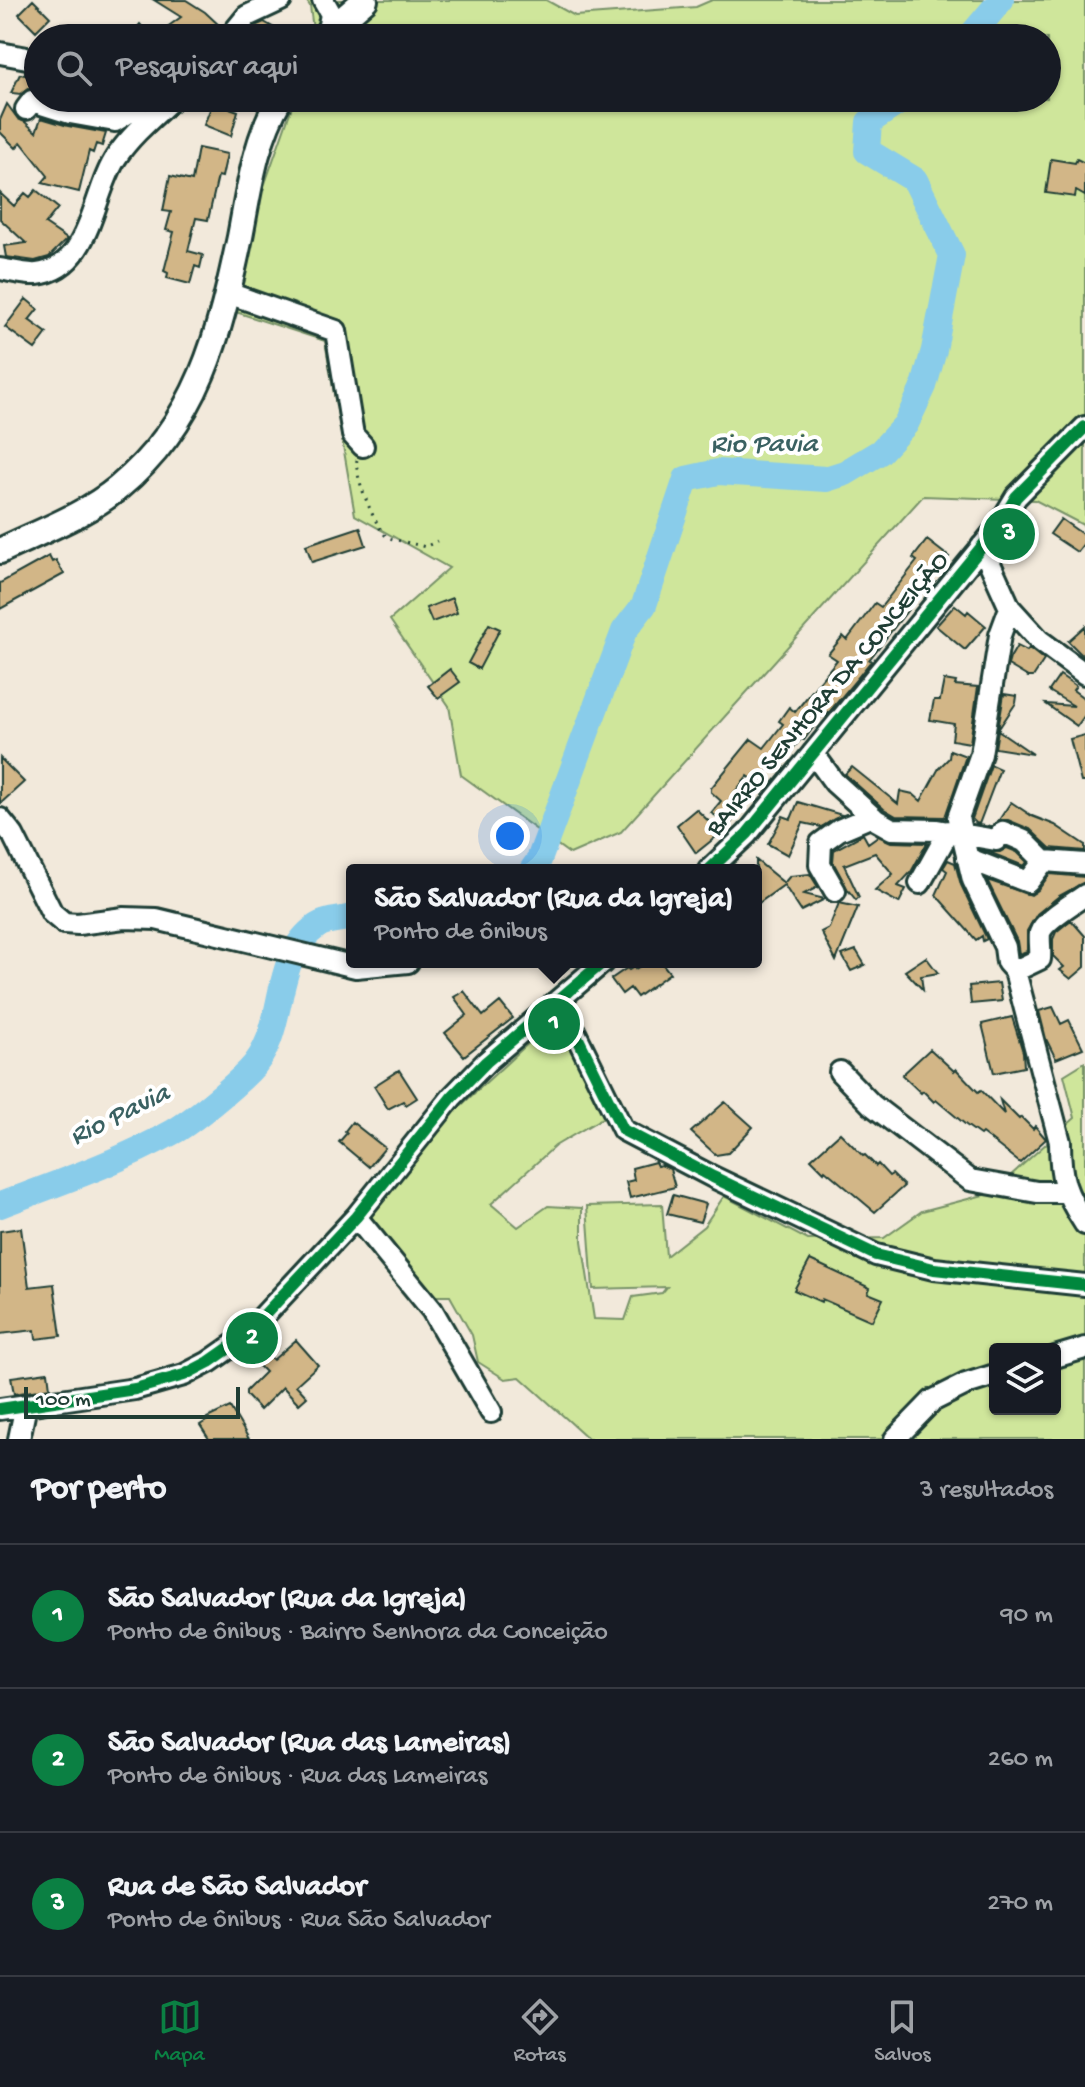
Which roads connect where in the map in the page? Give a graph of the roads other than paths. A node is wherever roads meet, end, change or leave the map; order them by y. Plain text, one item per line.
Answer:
1 (281, 0) edge
2 (323, 0) edge
3 (351, 3) edge
4 (240, 24) edge
5 (328, 24) edge
6 (333, 24) edge
7 (0, 53) edge
8 (24, 57) edge
9 (67, 112) edge
10 (126, 112) edge
11 (158, 112) edge
12 (274, 112) edge
13 (0, 269) edge
14 (228, 293) junction
15 (1085, 427) edge
16 (363, 446) road end
17 (982, 546) junction
18 (0, 551) edge
19 (1010, 608) junction
20 (1085, 674) edge
21 (813, 753) junction
22 (872, 816) junction
23 (0, 819) edge
24 (955, 832) junction
25 (967, 858) junction
26 (1044, 861) junction
27 (715, 864) edge
28 (1085, 864) edge
29 (920, 883) dead end
30 (835, 891) dead end
31 (1085, 895) edge
32 (346, 965) edge
33 (596, 968) edge
34 (1015, 971) junction
35 (559, 1000) junction
36 (840, 1072) dead end
37 (1065, 1192) junction
38 (356, 1217) junction
39 (1085, 1224) edge
40 (1085, 1285) edge
41 (1085, 1348) edge
42 (1061, 1355) edge
43 (989, 1377) edge
44 (26, 1405) junction
45 (0, 1409) edge
46 (491, 1412) dead end
47 (19, 1439) edge
48 (895, 1439) edge

1 - 4 street
2 - 5 street
3 - 6 main road
7 - 8 street
9 - 10 street
11 - 13 street
12 - 14 main road
14 - 16 street
14 - 18 main road
15 - 17 street, BAIRRO SENHORA DA CONCEIÇÃO
17 - 19 street
17 - 21 street, BAIRRO SENHORA DA CONCEIÇÃO
19 - 20 street
19 - 24 street
21 - 22 street
21 - 27 street, BAIRRO SENHORA DA CONCEIÇÃO
22 - 24 street
22 - 30 street
23 - 32 street
24 - 25 street
24 - 26 street
24 - 29 street
25 - 26 street
25 - 34 street
26 - 28 street
31 - 34 street
33 - 35 street
34 - 37 street
35 - 38 street
35 - 40 street
36 - 37 street
37 - 39 street
38 - 44 street
38 - 46 street
41 - 42 street
43 - 48 street
44 - 45 street
44 - 47 street

